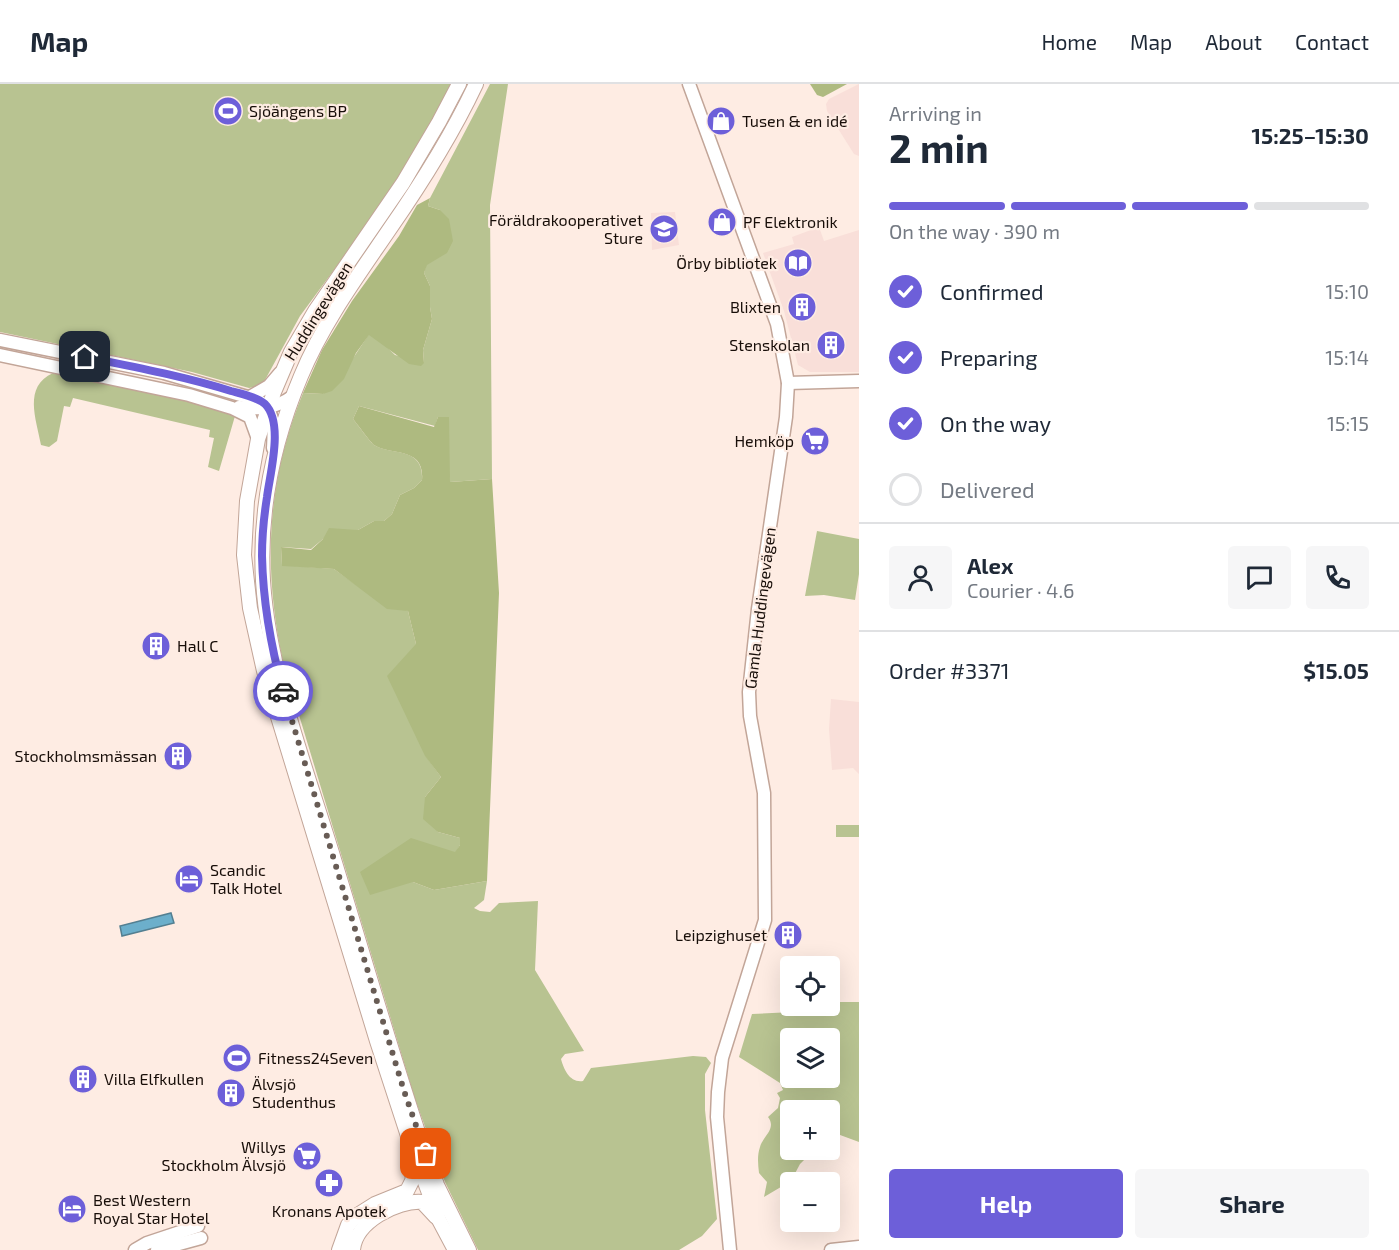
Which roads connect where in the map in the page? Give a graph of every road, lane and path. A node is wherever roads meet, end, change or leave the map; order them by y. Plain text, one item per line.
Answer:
1 (459, 84) edge
2 (476, 84) edge
3 (689, 84) edge
4 (0, 340) edge
5 (0, 355) edge
6 (283, 369) junction
7 (859, 381) edge
8 (788, 383) junction
9 (293, 396) junction
10 (250, 397) junction
11 (223, 405) junction
12 (268, 408) junction
13 (258, 438) junction
14 (273, 464) junction
15 (377, 1041) junction
16 (377, 1210) junction
17 (439, 1220) junction
18 (859, 1247) edge
19 (135, 1250) edge
20 (157, 1250) edge
21 (339, 1250) edge
22 (353, 1250) edge
23 (455, 1250) edge
24 (469, 1250) edge
25 (730, 1250) edge
26 (831, 1250) edge

1 - 6 main road, Huddingevägen
2 - 9 main road, Huddingevägen
3 - 8 street, Gamla Huddingevägen
4 - 10 street
5 - 11 street
6 - 10 street
6 - 12 main road, Huddingevägen
7 - 8 street
8 - 25 street, Gamla Huddingevägen
9 - 12 street
9 - 14 main road, Huddingevägen
10 - 12 street
11 - 12 street
11 - 13 street
12 - 13 main road, Huddingevägen
12 - 14 street
13 - 15 main road, Huddingevägen
14 - 24 main road, Huddingevägen
15 - 16 main road
15 - 17 main road, Huddingevägen
16 - 17 main road
16 - 21 main road
16 - 22 main road
17 - 23 main road, Huddingevägen
18 - 26 street
19 - 20 street

